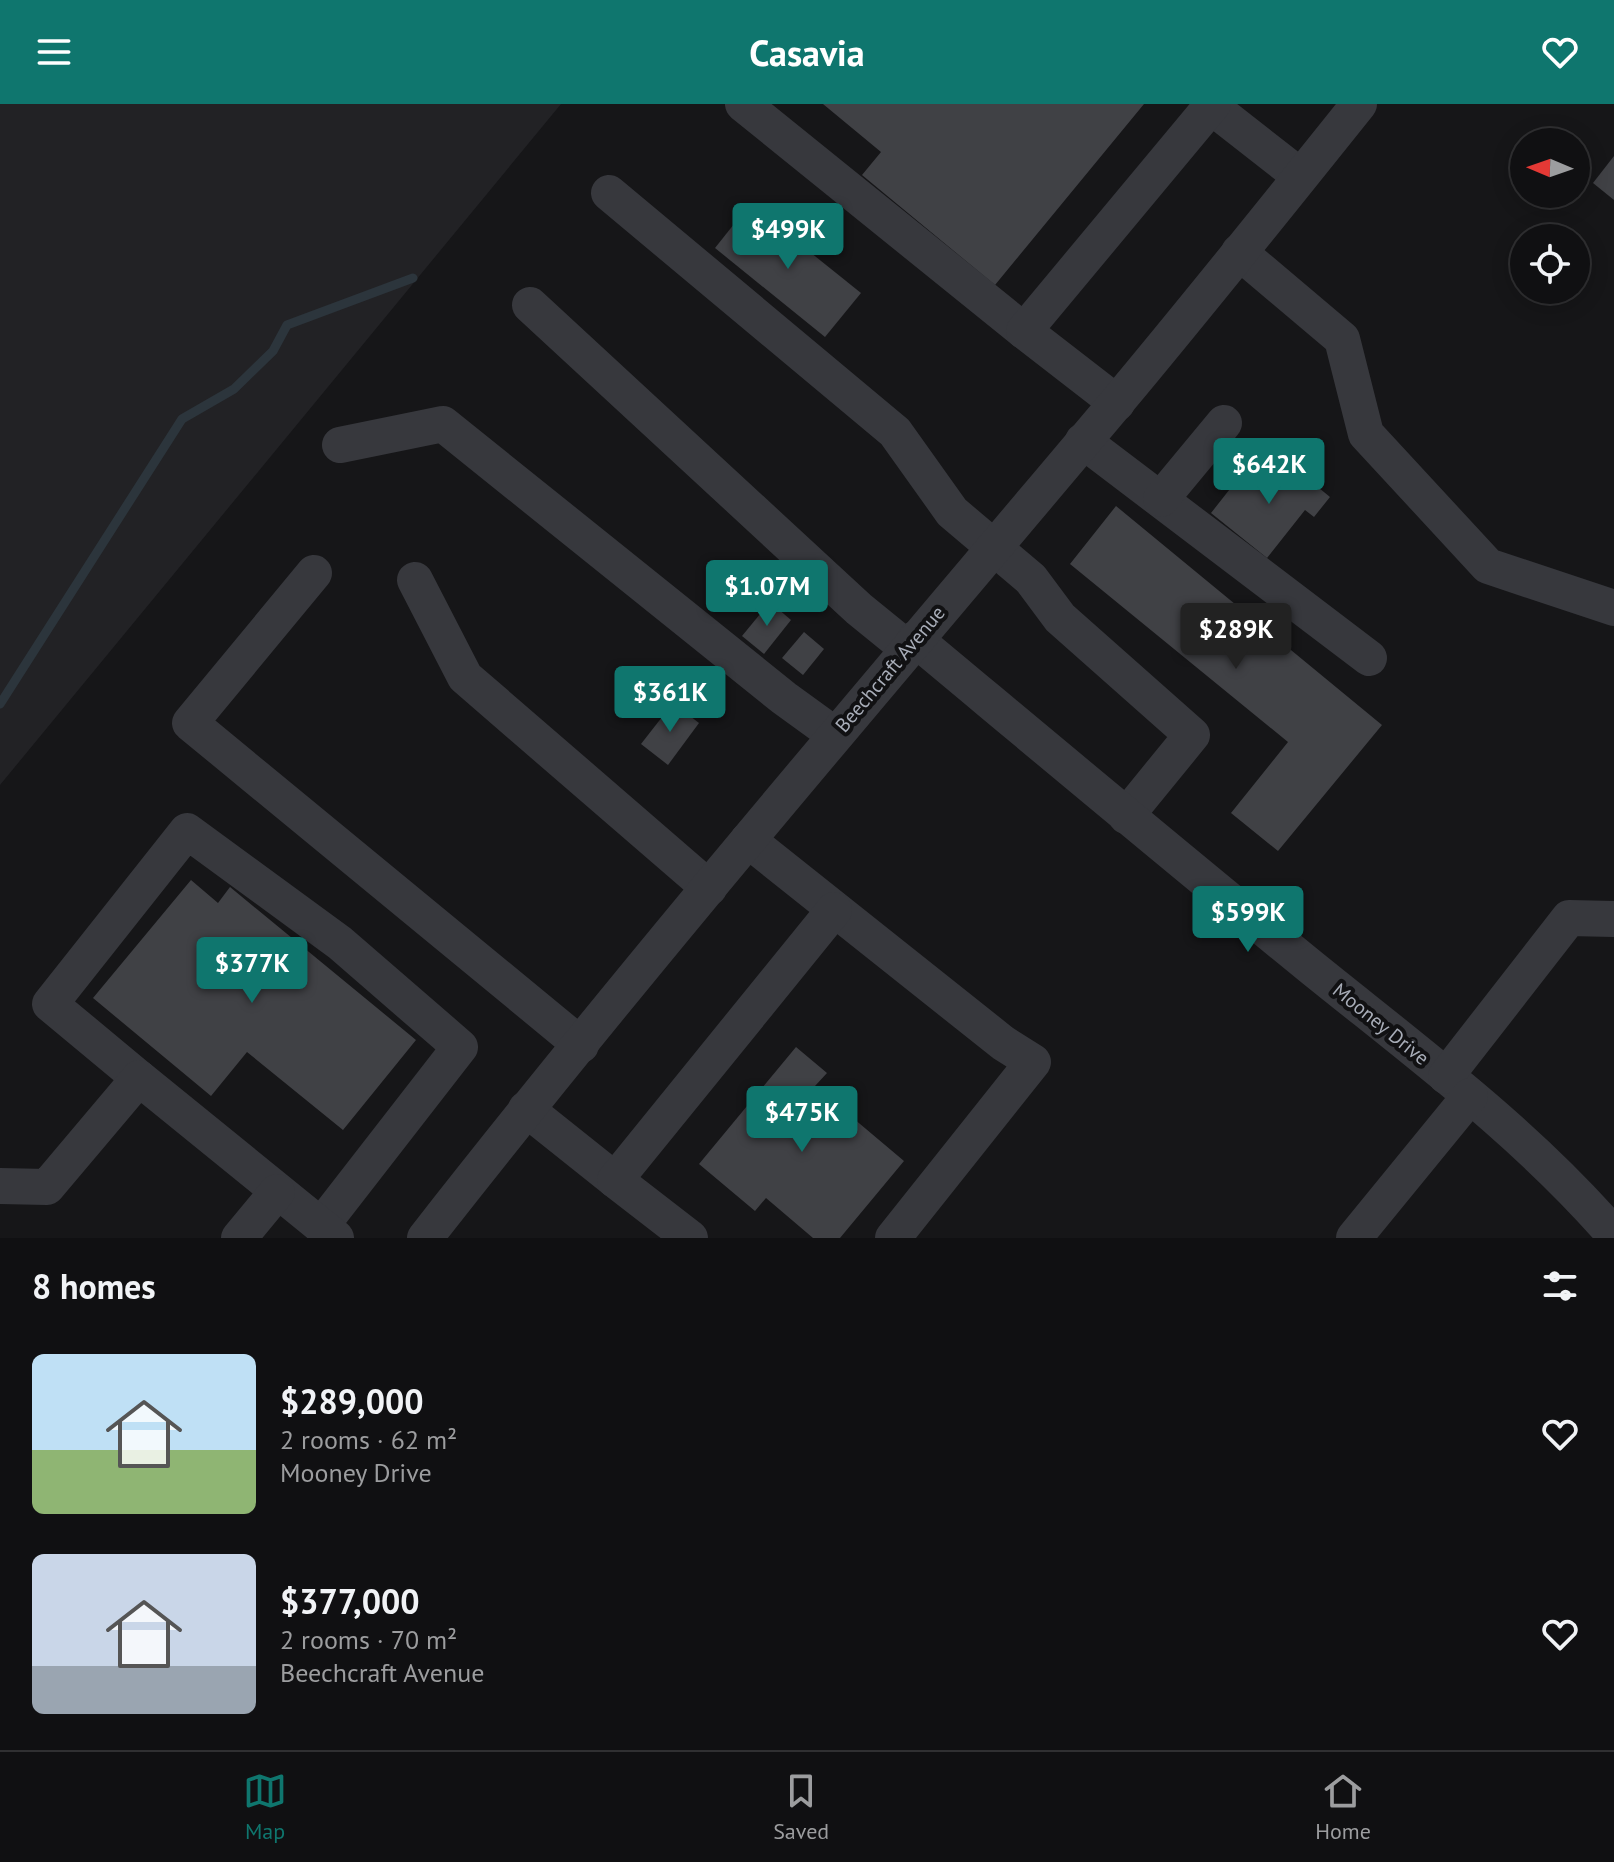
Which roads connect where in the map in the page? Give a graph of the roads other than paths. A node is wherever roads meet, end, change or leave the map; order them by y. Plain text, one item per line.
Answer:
1 (743, 104) edge
2 (1359, 104) edge
3 (1210, 105) edge
4 (1300, 176) junction
5 (609, 193) dead end
6 (1239, 252) junction
7 (530, 305) dead end
8 (1024, 331) junction
9 (1117, 403) junction
10 (1224, 423) dead end
11 (1083, 441) junction
12 (340, 445) dead end
13 (1161, 499) junction
14 (993, 547) junction
15 (314, 573) dead end
16 (415, 580) dead end
17 (1614, 608) edge
18 (911, 644) junction
19 (1369, 658) dead end
20 (835, 735) junction
21 (1126, 816) junction
22 (748, 840) junction
23 (709, 888) junction
24 (834, 910) junction
25 (1614, 919) edge
26 (581, 1045) junction
27 (139, 1078) junction
28 (1458, 1086) junction
29 (526, 1109) junction
30 (615, 1180) junction
31 (0, 1186) edge
32 (277, 1192) junction
33 (328, 1232) edge
34 (1614, 1235) edge
35 (239, 1238) edge
36 (425, 1238) edge
37 (690, 1238) edge
38 (893, 1238) edge
39 (1354, 1238) edge

1 - 8 street
2 - 4 street, Beechcraft Avenue
3 - 4 street
3 - 8 street
4 - 6 street, Beechcraft Avenue
5 - 14 street
6 - 9 street, Beechcraft Avenue
6 - 17 street
7 - 18 street, Mooney Drive
8 - 9 street
9 - 11 street, Beechcraft Avenue
10 - 13 street
11 - 13 street
11 - 14 street, Beechcraft Avenue
12 - 20 street
13 - 19 street
14 - 18 street, Beechcraft Avenue
14 - 21 street
15 - 26 street
16 - 23 street
18 - 20 street, Beechcraft Avenue
18 - 21 street, Mooney Drive
20 - 22 street, Beechcraft Avenue
21 - 28 street, Mooney Drive
22 - 23 street, Beechcraft Avenue
22 - 24 street
23 - 26 street, Beechcraft Avenue
24 - 30 street
24 - 38 street
25 - 28 street
26 - 29 street, Beechcraft Avenue
27 - 31 street
27 - 32 street
27 - 33 street
28 - 34 street, Mooney Drive
28 - 39 street
29 - 30 street
29 - 36 street, Beechcraft Avenue
30 - 37 street
32 - 33 street
32 - 35 street

